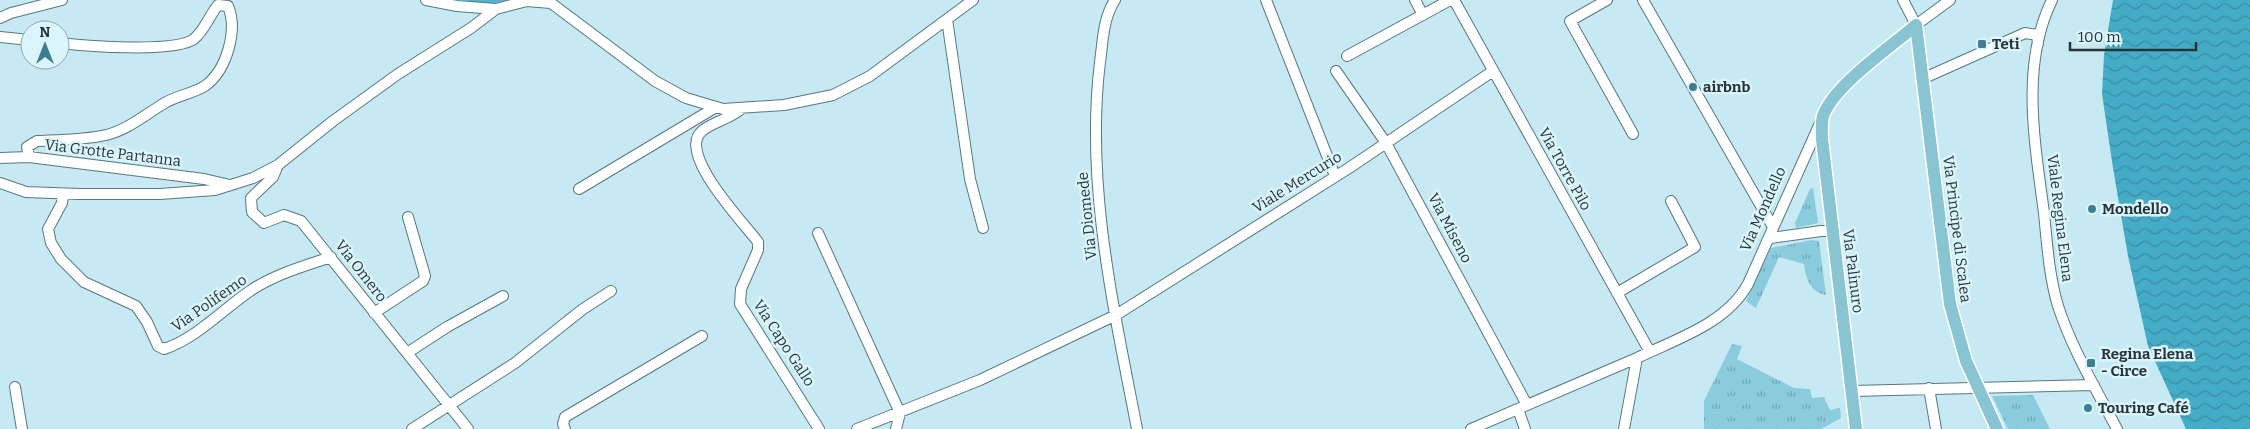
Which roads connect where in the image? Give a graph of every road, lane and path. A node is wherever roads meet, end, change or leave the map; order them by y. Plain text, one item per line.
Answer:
1 (62, 0) edge
2 (426, 0) edge
3 (973, 0) edge
4 (1115, 0) edge
5 (1266, 0) edge
6 (1415, 0) edge
7 (1450, 0) edge
8 (1454, 0) edge
9 (1607, 0) edge
10 (1643, 0) edge
11 (1903, 0) edge
12 (1950, 0) edge
13 (2052, 0) edge
14 (496, 9) junction
15 (1423, 15) junction
16 (0, 18) edge
17 (947, 19) junction
18 (1916, 25) junction
19 (0, 37) edge
20 (20, 39) edge
21 (70, 44) edge
22 (2038, 45) junction
23 (1346, 56) dead end
24 (1493, 71) junction
25 (1336, 72) dead end
26 (1922, 79) junction
27 (716, 108) junction
28 (742, 108) junction
29 (1823, 118) junction
30 (1633, 134) dead end
31 (1386, 143) junction
32 (29, 157) junction
33 (0, 158) edge
34 (278, 165) junction
35 (1334, 176) junction
36 (0, 183) edge
37 (230, 185) junction
38 (579, 189) dead end
39 (63, 194) junction
40 (1671, 201) dead end
41 (408, 217) dead end
42 (1773, 227) junction
43 (983, 228) dead end
44 (818, 233) dead end
45 (1832, 234) junction
46 (1767, 241) junction
47 (331, 257) junction
48 (611, 291) dead end
49 (1617, 293) junction
50 (503, 296) dead end
51 (374, 313) junction
52 (1116, 315) junction
53 (702, 336) dead end
54 (1650, 352) junction
55 (407, 353) junction
56 (1637, 358) junction
57 (2094, 385) junction
58 (15, 387) dead end
59 (1976, 387) junction
60 (1929, 388) junction
61 (1852, 391) junction
62 (448, 405) junction
63 (1522, 407) junction
64 (900, 413) junction
65 (22, 429) edge
66 (412, 429) edge
67 (468, 429) edge
68 (565, 429) edge
69 (819, 429) edge
70 (857, 429) edge
71 (896, 429) edge
72 (1137, 429) edge
73 (1471, 429) edge
74 (1526, 429) edge
75 (1624, 429) edge
76 (1856, 429) edge
77 (1936, 429) edge
78 (1997, 429) edge
79 (2117, 429) edge

1 - 16 street
2 - 14 street
3 - 17 street
4 - 52 street, Via Diomede
5 - 35 street
6 - 15 street
7 - 15 street
8 - 24 street, Via Torre Pilo
9 - 30 street
10 - 42 street
11 - 18 street
12 - 18 street, Via Mondello
13 - 22 street, Viale Regina Elena
14 - 27 street
14 - 34 street, Via Grotte Partanna
15 - 23 street
17 - 28 street
17 - 43 street
18 - 26 main road, Via Principe di Scalea
18 - 29 main road, Via Mondello
19 - 20 street
21 - 32 street, Via Grotte Partanna
22 - 26 street
22 - 57 street, Viale Regina Elena
24 - 31 street, Viale Mercurio
24 - 49 street, Via Torre Pilo
25 - 31 street, Via Miseno
26 - 59 main road, Via Principe di Scalea
27 - 28 street
27 - 38 street
28 - 69 street, Via Capo Gallo
29 - 42 street, Via Mondello
29 - 45 main road, Via Palinuro
31 - 35 street, Viale Mercurio
31 - 63 street, Via Miseno
32 - 33 street
32 - 37 street, Via Grotte Partanna
34 - 37 street, Via Grotte Partanna
34 - 47 street, Via Omero
35 - 52 street, Viale Mercurio
36 - 39 street
37 - 39 street
39 - 47 street, Via Polifemo
40 - 49 street
41 - 51 street
42 - 46 street, Via Mondello
44 - 64 street
45 - 46 street
45 - 61 main road, Via Palinuro
46 - 54 street, Via Mondello
47 - 51 street, Via Omero
48 - 62 street
49 - 54 street, Via Torre Pilo
50 - 55 street
51 - 55 street, Via Omero
52 - 64 street, Viale Mercurio
52 - 72 street, Via Diomede
53 - 68 street
54 - 56 street, Via Mondello
55 - 62 street, Via Omero
56 - 63 street, Via Mondello
56 - 75 street
57 - 59 street
57 - 79 street, Viale Regina Elena
58 - 65 street
59 - 60 street
59 - 78 main road, Via Principe di Scalea
60 - 61 street
60 - 77 street
61 - 76 main road, Via Palinuro
62 - 66 street
62 - 67 street, Via Omero
63 - 73 street, Via Mondello
63 - 74 street, Via Miseno
64 - 70 street, Viale Mercurio
64 - 71 street

